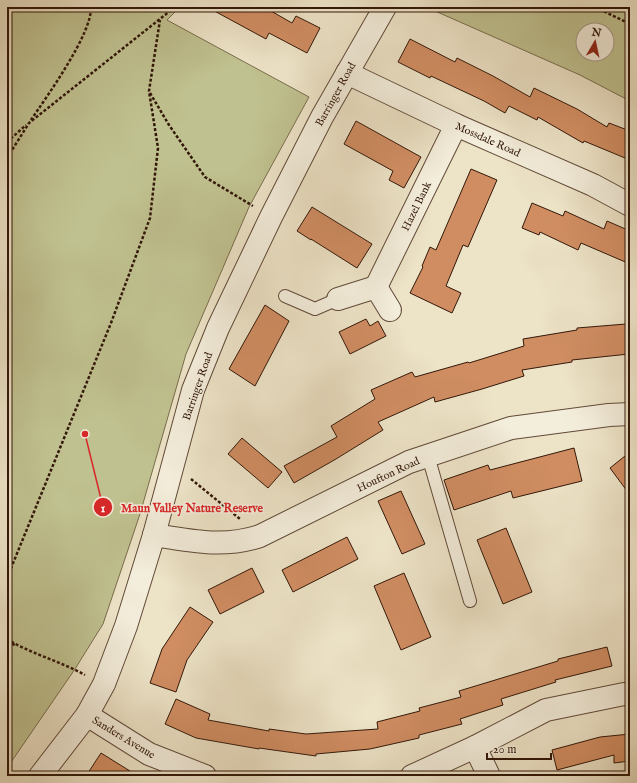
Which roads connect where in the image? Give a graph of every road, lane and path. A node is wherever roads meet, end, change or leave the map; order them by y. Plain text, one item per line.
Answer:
1 (91, 7) edge
2 (175, 7) edge
3 (385, 7) edge
4 (595, 7) edge
5 (160, 20) junction
6 (630, 24) edge
7 (346, 73) junction
8 (149, 91) junction
9 (29, 123) junction
10 (456, 125) junction
11 (7, 142) edge
12 (7, 158) edge
13 (630, 205) edge
14 (271, 217) junction
15 (376, 287) junction
16 (285, 296) dead end
17 (338, 299) joint
18 (390, 310) dead end
19 (630, 414) edge
20 (428, 456) junction
21 (172, 463) junction
22 (154, 535) junction
23 (260, 536) junction
24 (7, 578) edge
25 (470, 602) dead end
26 (7, 639) edge
27 (7, 643) edge
28 (18, 645) junction
29 (104, 684) junction
30 (630, 694) edge
31 (87, 715) junction
32 (475, 747) junction
33 (40, 776) edge
34 (206, 776) edge
35 (412, 776) edge
36 (489, 776) edge

1 - 9 path
2 - 5 path
3 - 7 street, Barringer Road
4 - 6 path
5 - 8 path
5 - 9 path
7 - 10 street, Mossdale Road
7 - 14 street, Barringer Road
8 - 14 path
8 - 24 path
9 - 11 path
9 - 12 path
10 - 13 street, Mossdale Road
10 - 15 street, Hazel Bank
14 - 21 street, Barringer Road
15 - 17 street
15 - 18 street
16 - 17 lane
19 - 20 street, Houfton Road
20 - 23 street, Houfton Road
20 - 25 lane
21 - 22 street, Barringer Road
21 - 23 path
22 - 23 street, Houfton Road
22 - 29 street, Barringer Road
26 - 28 path
27 - 28 path
28 - 29 path
29 - 31 street, Barringer Road
30 - 32 street
31 - 33 street, Barringer Road
31 - 34 street, Sanders Avenue
32 - 35 street
32 - 36 street

